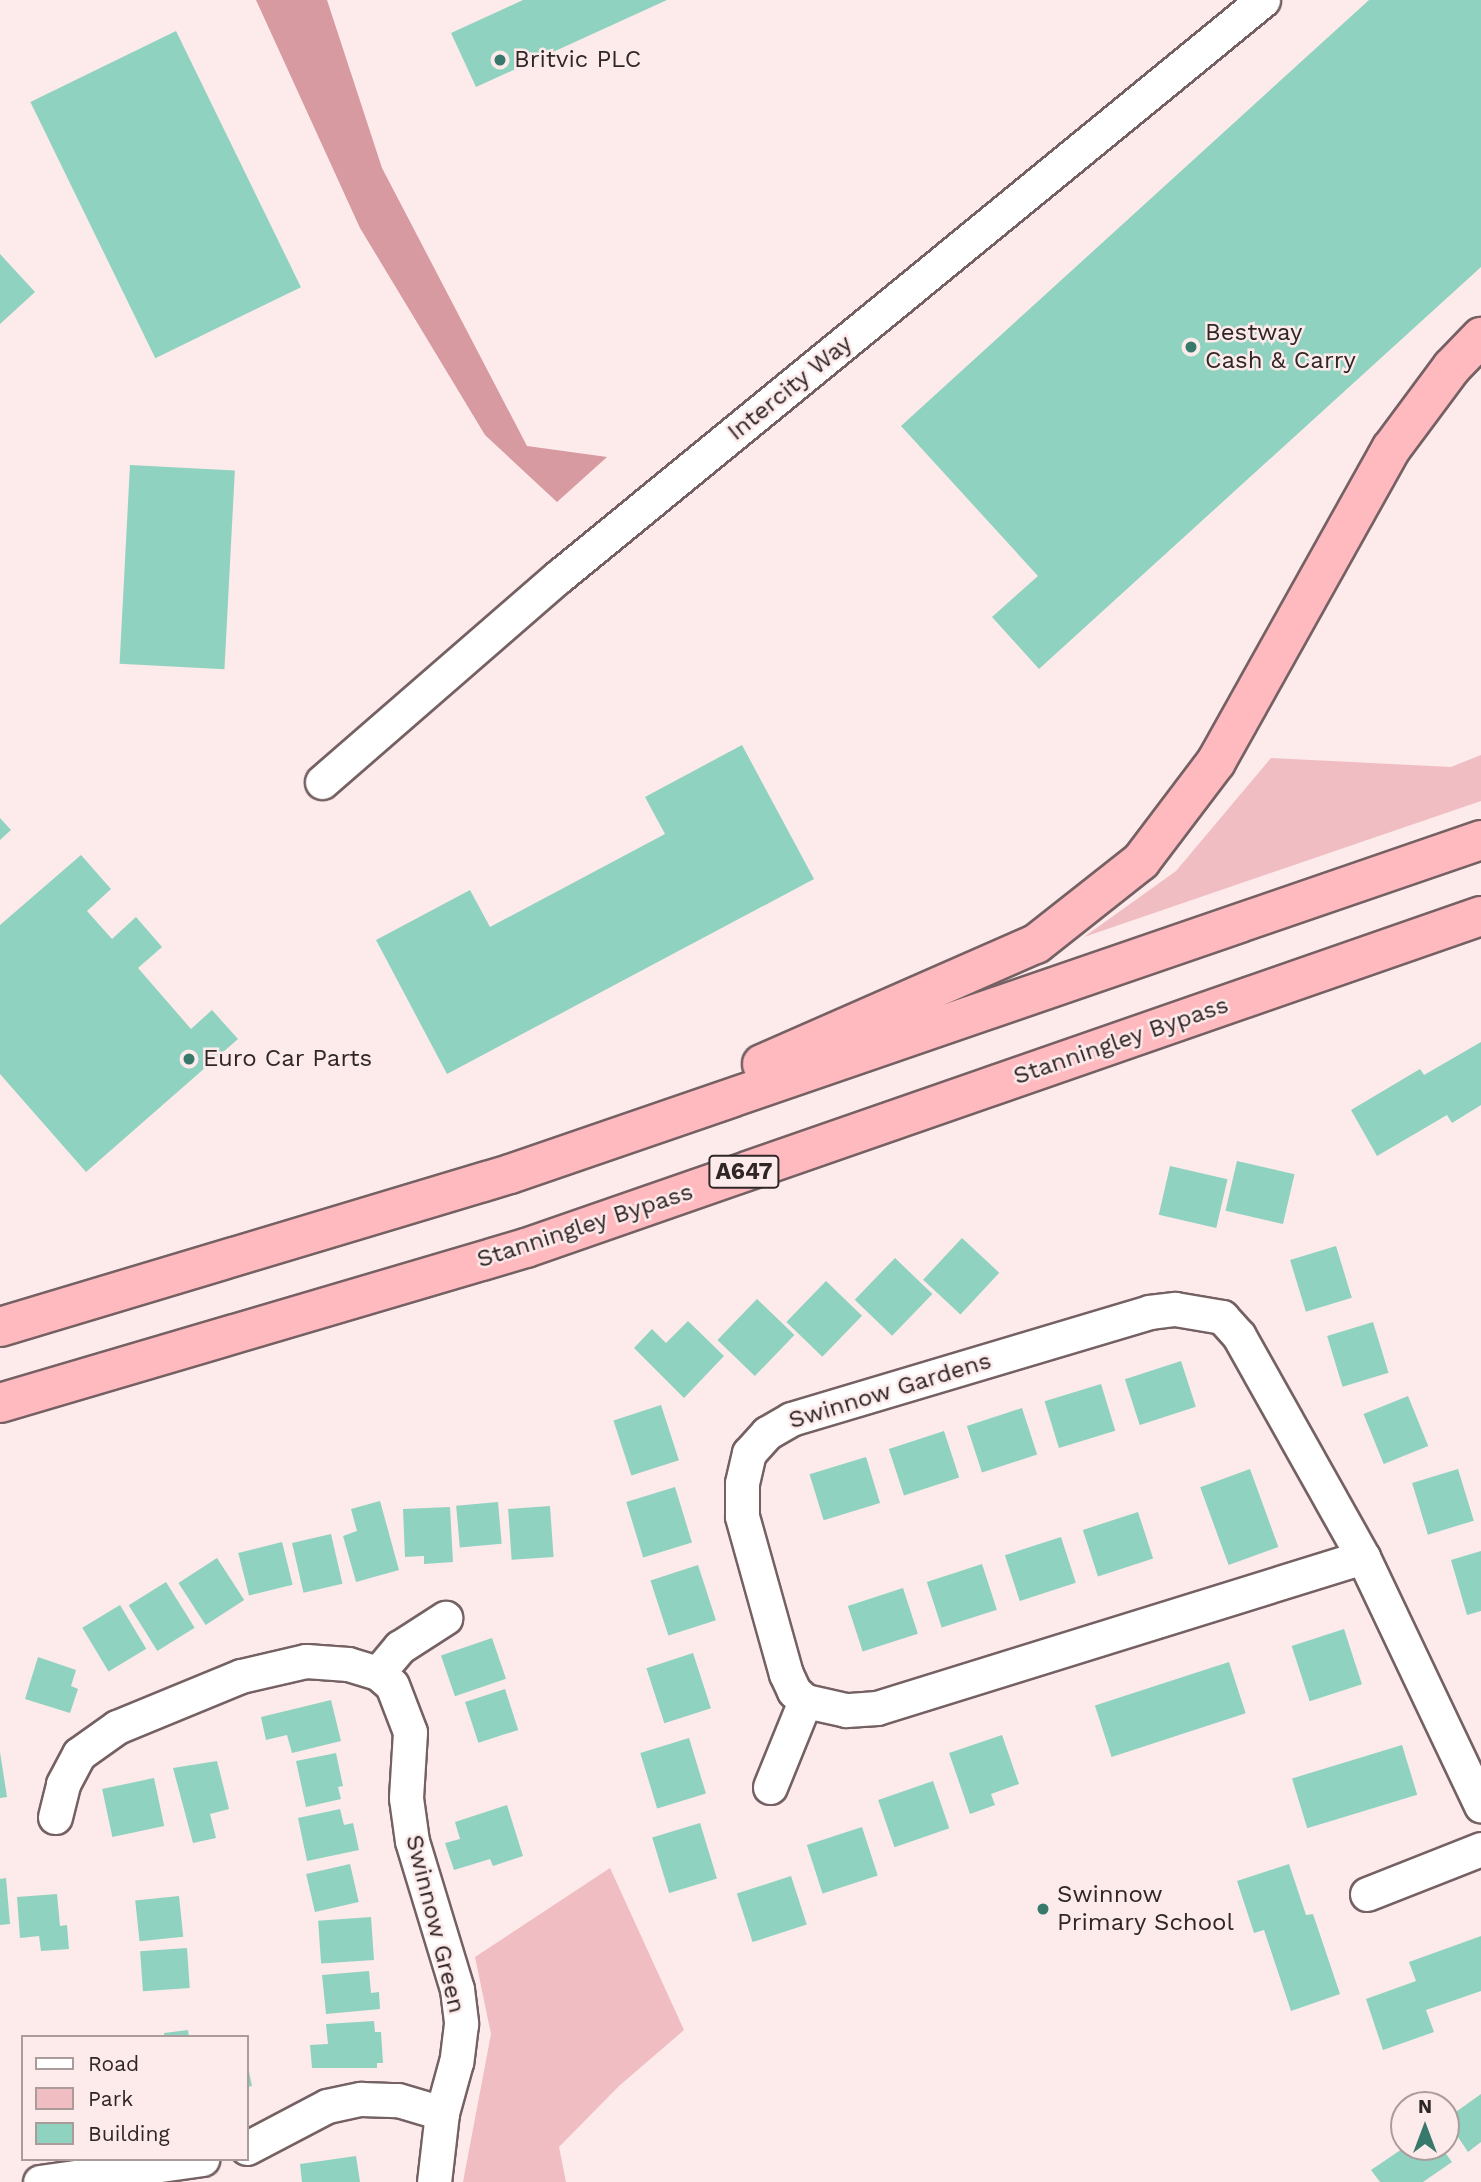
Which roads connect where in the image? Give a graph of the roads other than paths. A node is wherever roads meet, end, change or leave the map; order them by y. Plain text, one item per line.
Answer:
1 (1263, 0) edge
2 (1481, 337) edge
3 (323, 782) dead end
4 (1481, 840) edge
5 (1481, 916) edge
6 (510, 1174) junction
7 (0, 1327) edge
8 (0, 1403) edge
9 (1363, 1557) junction
10 (445, 1618) dead end
11 (378, 1673) junction
12 (805, 1701) junction
13 (770, 1787) dead end
14 (1481, 1805) edge
15 (55, 1817) dead end
16 (1481, 1849) edge
17 (1367, 1894) dead end
18 (442, 2113) junction
19 (248, 2147) edge
20 (192, 2161) edge
21 (59, 2173) edge
22 (434, 2182) edge

1 - 3 street, Intercity Way
2 - 6 highway
4 - 6 highway
5 - 8 highway, Stanningley Bypass / A647
6 - 7 highway
9 - 12 street
9 - 12 street, Swinnow Gardens
9 - 14 street, Swinnow Gardens
10 - 11 street
11 - 15 street
11 - 18 street, Swinnow Green
12 - 13 street
16 - 17 street
18 - 19 street
18 - 22 street, Swinnow Green
20 - 21 street

